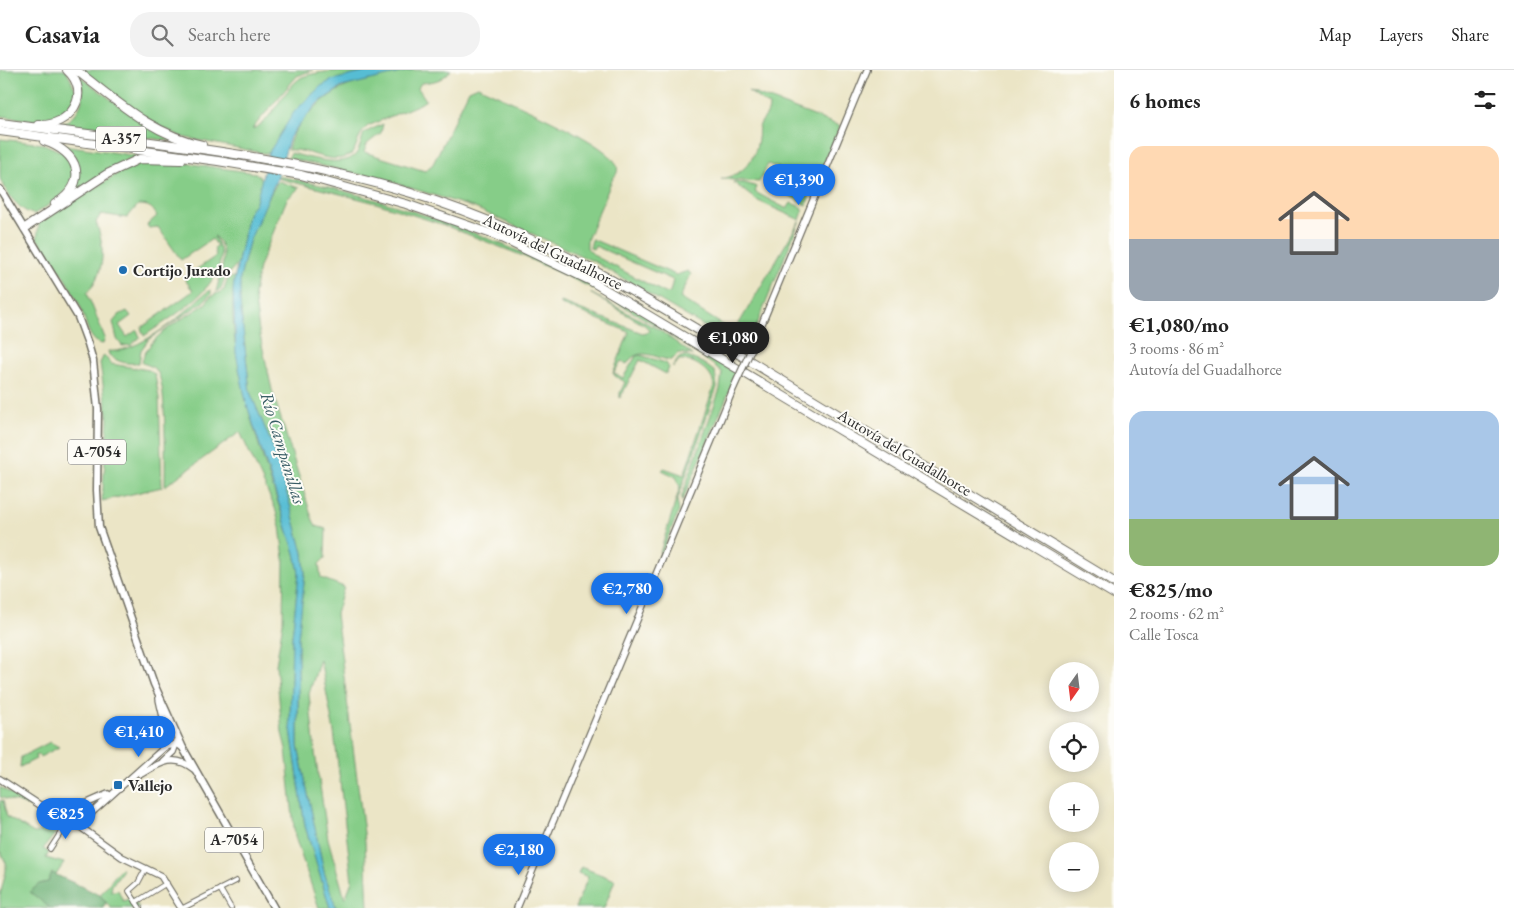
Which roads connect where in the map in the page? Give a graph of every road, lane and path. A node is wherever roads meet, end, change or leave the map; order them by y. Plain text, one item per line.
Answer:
1 (67, 70) edge
2 (76, 70) edge
3 (867, 70) edge
4 (0, 122) edge
5 (0, 132) edge
6 (233, 154) junction
7 (218, 161) junction
8 (0, 189) edge
9 (24, 226) junction
10 (1114, 582) edge
11 (1114, 594) edge
12 (159, 696) junction
13 (180, 746) junction
14 (161, 750) junction
15 (157, 765) junction
16 (196, 771) junction
17 (0, 779) edge
18 (130, 780) junction
19 (116, 790) junction
20 (39, 804) junction
21 (75, 808) junction
22 (87, 818) junction
23 (74, 822) junction
24 (92, 835) junction
25 (50, 849) dead end
26 (146, 868) junction
27 (236, 881) dead end
28 (167, 883) junction
29 (220, 889) junction
30 (136, 902) junction
31 (140, 908) edge
32 (182, 908) edge
33 (231, 908) edge
34 (274, 908) edge
35 (517, 908) edge

1 - 4 highway
2 - 6 highway
3 - 35 street, bridge
4 - 6 highway, Autovía del Guadalhorce / A-357
5 - 7 highway, Autovía del Guadalhorce / A-357
5 - 9 highway
6 - 10 highway, Autovía del Guadalhorce / A-357
7 - 9 highway
7 - 11 highway, Autovía del Guadalhorce / A-357
8 - 9 main road, A-7054
9 - 12 main road, A-7054
12 - 13 main road, A-7054
12 - 14 street, A-7054
13 - 14 street
13 - 15 street
13 - 16 main road, A-7054
14 - 18 street
15 - 16 street
15 - 18 street
16 - 34 main road, A-7054
17 - 20 street
18 - 19 street
19 - 21 street
19 - 22 street
20 - 21 street
20 - 23 street
21 - 22 street
21 - 23 street
22 - 23 street
22 - 24 street
23 - 24 street
23 - 25 street
24 - 26 street
26 - 28 street
26 - 30 street
27 - 29 street
28 - 30 street
28 - 32 street
29 - 32 street
29 - 33 street
30 - 31 street

